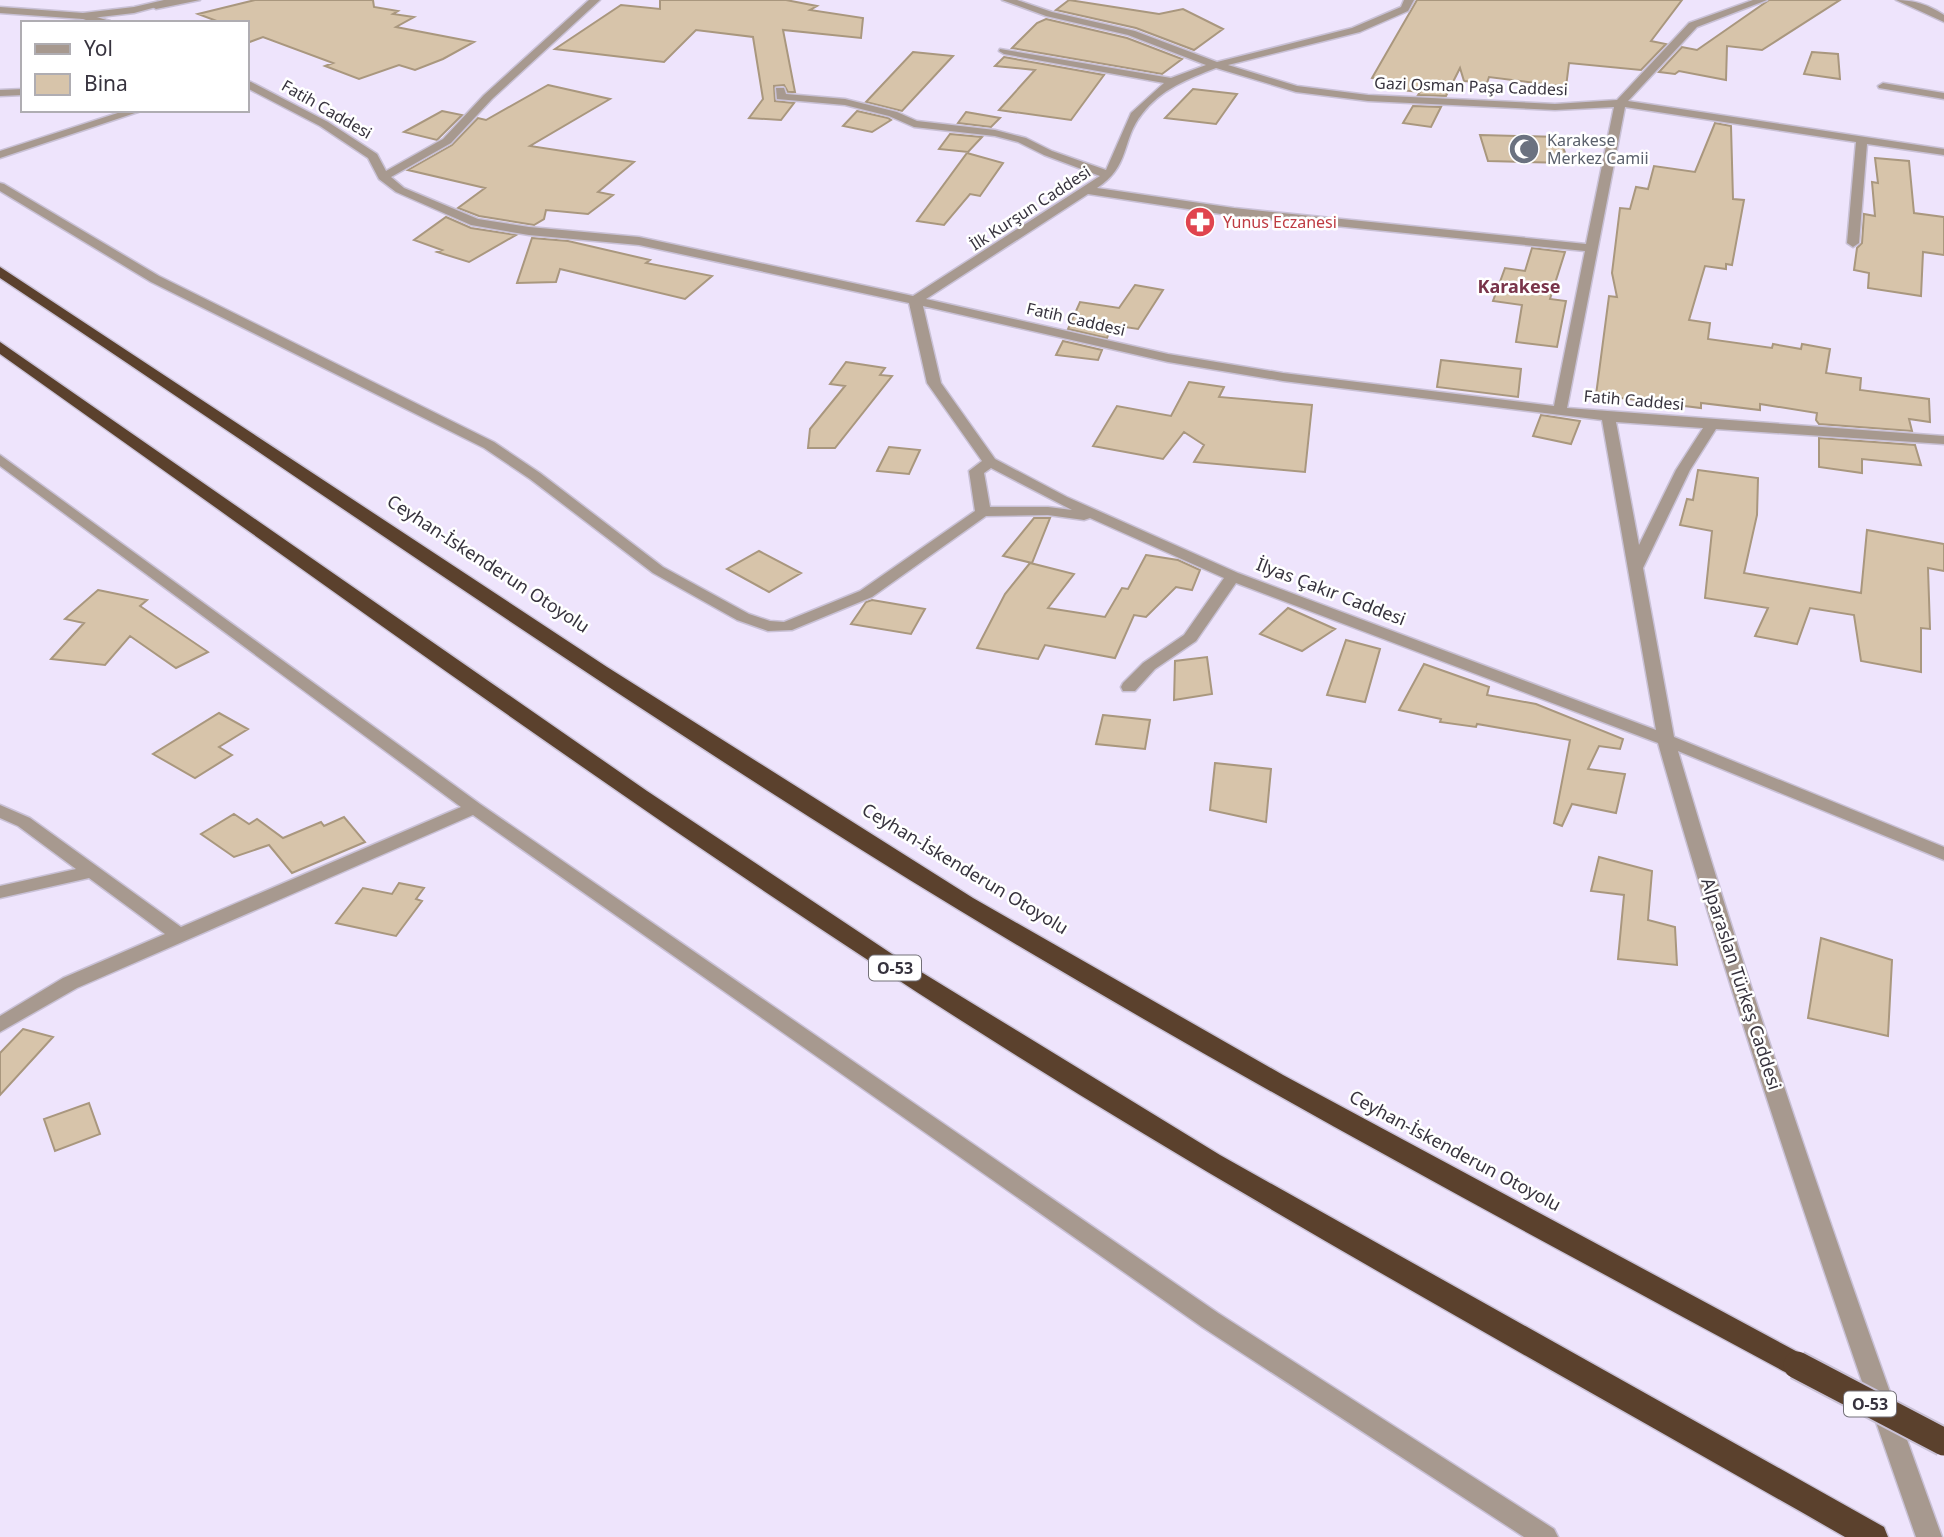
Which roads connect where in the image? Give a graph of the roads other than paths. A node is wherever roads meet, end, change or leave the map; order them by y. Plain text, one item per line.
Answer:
1 (177, 0) edge
2 (195, 0) edge
3 (595, 0) edge
4 (1007, 0) edge
5 (1409, 0) edge
6 (1762, 0) edge
7 (1901, 0) edge
8 (1024, 2) edge
9 (156, 6) junction
10 (0, 10) edge
11 (83, 16) junction
12 (1944, 19) edge
13 (99, 21) edge
14 (1004, 51) dead end
15 (1216, 65) junction
16 (1172, 81) junction
17 (248, 86) edge
18 (1883, 86) dead end
19 (780, 90) dead end
20 (21, 92) edge
21 (0, 93) edge
22 (1944, 96) edge
23 (1620, 103) junction
24 (133, 112) edge
25 (1862, 141) junction
26 (1944, 152) edge
27 (0, 155) edge
28 (1109, 175) junction
29 (383, 177) junction
30 (0, 186) edge
31 (1088, 190) junction
32 (1853, 243) dead end
33 (1591, 247) junction
34 (0, 271) edge
35 (915, 300) junction
36 (0, 347) edge
37 (1560, 410) junction
38 (1608, 417) junction
39 (1712, 424) junction
40 (1944, 440) edge
41 (0, 459) edge
42 (990, 462) junction
43 (983, 512) junction
44 (1113, 522) junction
45 (1635, 568) junction
46 (1233, 576) junction
47 (1129, 687) dead end
48 (1666, 740) junction
49 (474, 808) junction
50 (0, 811) edge
51 (1944, 854) edge
52 (90, 872) junction
53 (0, 892) edge
54 (179, 935) junction
55 (0, 1025) edge
56 (1944, 1442) edge
57 (1545, 1537) edge
58 (1873, 1537) edge
59 (1929, 1537) edge

1 - 9 street
2 - 9 street
3 - 29 street
4 - 8 street, Gazi Osman Paşa Caddesi
5 - 15 street, İlk Kurşun Caddesi
6 - 23 street
7 - 12 street
8 - 15 street, Gazi Osman Paşa Caddesi
9 - 11 street
10 - 11 street
11 - 13 street
14 - 16 street
15 - 16 street, İlk Kurşun Caddesi
15 - 23 street, Gazi Osman Paşa Caddesi
16 - 28 street, İlk Kurşun Caddesi
17 - 29 street, Fatih Caddesi
18 - 22 street
19 - 28 street
20 - 21 street
23 - 25 street, Gazi Osman Paşa Caddesi
23 - 33 street
24 - 27 street
25 - 26 street, Gazi Osman Paşa Caddesi
25 - 32 street
28 - 31 street, İlk Kurşun Caddesi
29 - 35 street, Fatih Caddesi
30 - 43 street
31 - 33 street
31 - 35 street, İlk Kurşun Caddesi
33 - 37 street
34 - 56 highway, Ceyhan-İskenderun Otoyolu / O-53, bridge
35 - 37 street, Fatih Caddesi
35 - 42 street
36 - 58 highway, O-53
37 - 38 street, Fatih Caddesi
38 - 39 street, Fatih Caddesi
38 - 45 street, Alparaslan Türkeş Caddesi
39 - 40 street, Fatih Caddesi
39 - 45 street
41 - 49 street
42 - 43 street
42 - 44 street, İlyas Çakır Caddesi
43 - 44 street
44 - 46 street, İlyas Çakır Caddesi
45 - 48 street, Alparaslan Türkeş Caddesi
46 - 47 street
46 - 48 street, İlyas Çakır Caddesi
48 - 51 street, İlyas Çakır Caddesi
48 - 59 street, Alparaslan Türkeş Caddesi
49 - 54 street
49 - 57 street
50 - 52 street
52 - 53 street
52 - 54 street
54 - 55 street

